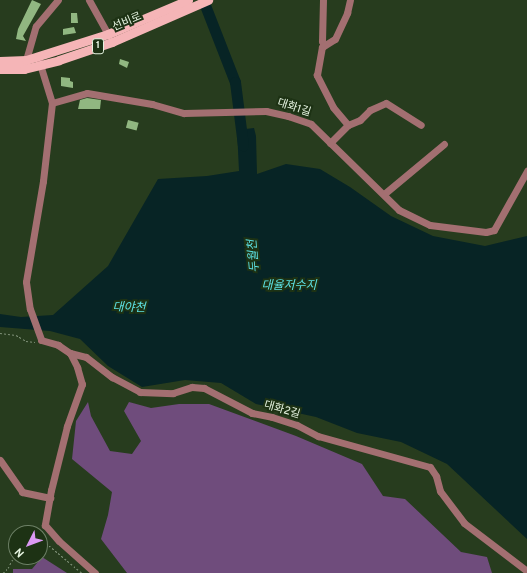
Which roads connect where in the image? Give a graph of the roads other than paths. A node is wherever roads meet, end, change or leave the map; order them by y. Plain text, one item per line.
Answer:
1 (58, 0) edge
2 (89, 0) edge
3 (208, 0) edge
4 (323, 0) edge
5 (350, 0) edge
6 (190, 4) edge
7 (108, 34) junction
8 (324, 46) junction
9 (26, 60) junction
10 (0, 61) edge
11 (39, 61) junction
12 (0, 69) edge
13 (52, 103) junction
14 (348, 125) junction
15 (421, 125) dead end
16 (330, 143) junction
17 (444, 144) dead end
18 (527, 171) edge
19 (384, 194) junction
20 (70, 353) junction
21 (0, 460) edge
22 (50, 498) junction
23 (527, 571) edge
24 (95, 573) edge

1 - 9 street
2 - 7 street, 선비로
3 - 6 main road, 1
4 - 8 street
5 - 8 street
6 - 7 main road, 선비로 / 1
6 - 11 main road, 선비로 / 1
7 - 11 main road, 선비로 / 1
8 - 14 street
9 - 10 main road, 선비로 / 1
9 - 11 main road, 선비로 / 1
11 - 12 main road, 선비로 / 1
11 - 13 street
13 - 16 street, 대화1길
13 - 20 street, 대화2길
14 - 15 street
14 - 16 street
16 - 19 street, 대화1길
17 - 19 street
18 - 19 street, 대화1길
20 - 22 street
20 - 23 street, 대화2길
21 - 22 street
22 - 24 street

